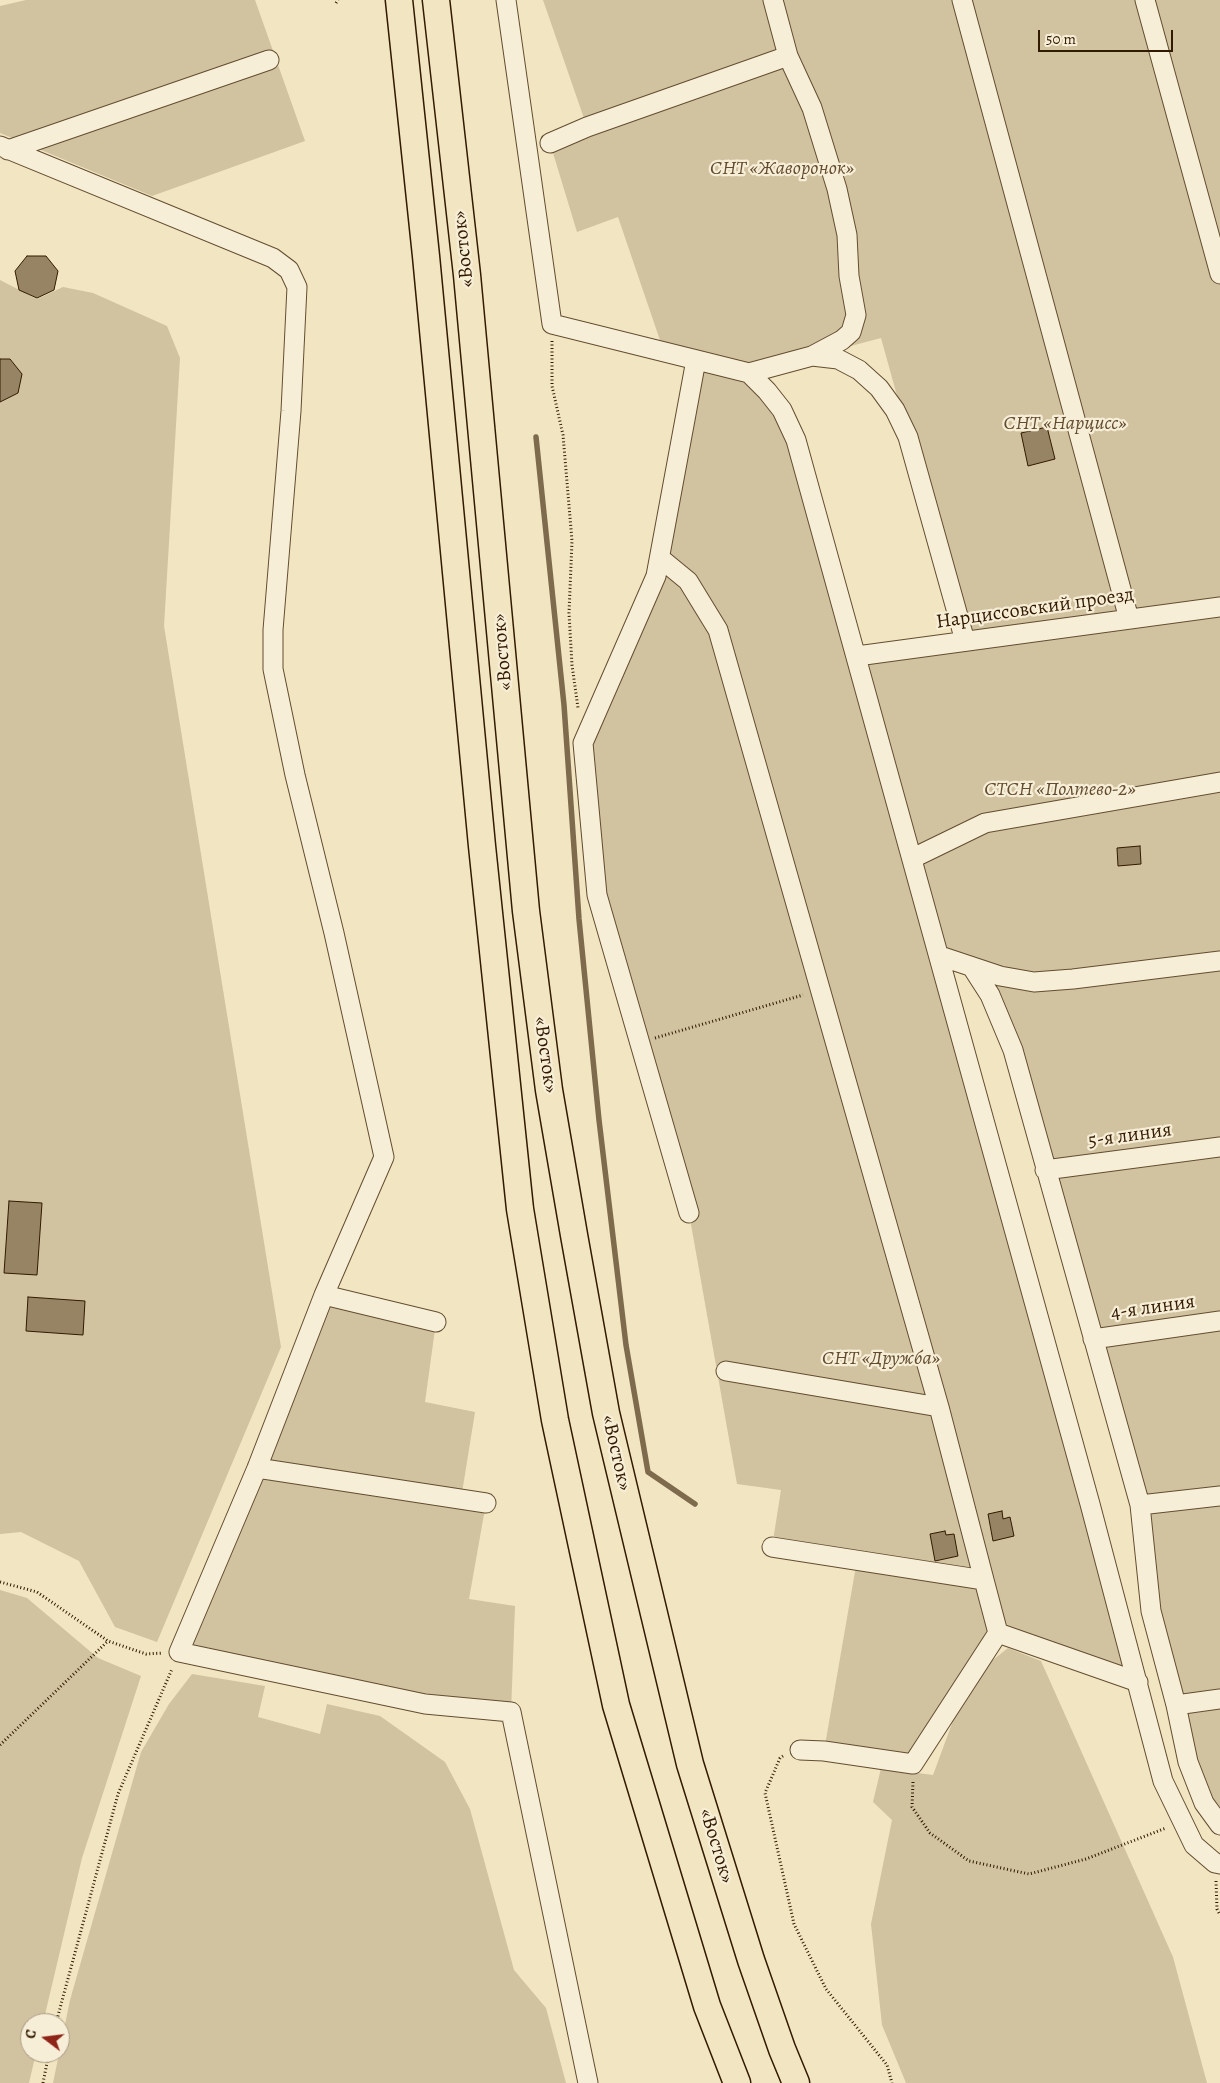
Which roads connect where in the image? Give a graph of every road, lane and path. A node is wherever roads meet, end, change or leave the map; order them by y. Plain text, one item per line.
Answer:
1 (399, 0) edge
2 (436, 0) edge
3 (506, 0) edge
4 (773, 0) edge
5 (962, 0) edge
6 (1145, 0) edge
7 (788, 56) junction
8 (269, 60) dead end
9 (550, 143) dead end
10 (4, 148) edge
11 (1220, 274) edge
12 (552, 324) junction
13 (812, 356) junction
14 (696, 360) junction
15 (749, 373) junction
16 (660, 558) junction
17 (1220, 607) edge
18 (1129, 620) junction
19 (966, 642) junction
20 (857, 656) junction
21 (584, 743) junction
22 (1220, 782) edge
23 (913, 858) junction
24 (940, 956) junction
25 (1220, 961) edge
26 (972, 967) junction
27 (820, 990) junction
28 (640, 1043) junction
29 (1220, 1147) edge
30 (1045, 1170) junction
31 (689, 1213) dead end
32 (324, 1295) junction
33 (1220, 1321) edge
34 (436, 1322) dead end
35 (1093, 1339) junction
36 (726, 1371) dead end
37 (939, 1407) junction
38 (257, 1468) junction
39 (1220, 1496) edge
40 (486, 1503) dead end
41 (1140, 1506) junction
42 (772, 1547) dead end
43 (984, 1580) junction
44 (0, 1582) edge
45 (998, 1633) junction
46 (108, 1641) junction
47 (179, 1652) junction
48 (1138, 1682) junction
49 (1220, 1699) edge
50 (1176, 1705) junction
51 (0, 1745) edge
52 (800, 1750) joint
53 (913, 1764) junction
54 (1182, 1822) junction
55 (1220, 1825) edge
56 (1218, 1863) edge
57 (1220, 1915) edge
58 (59, 2013) edge
59 (46, 2063) edge
60 (42, 2083) edge
61 (588, 2083) edge
62 (737, 2083) edge
63 (796, 2083) edge
64 (892, 2083) edge

1 - 62 highway, «Восток»
2 - 63 highway, «Восток»
3 - 12 street
4 - 7 street
5 - 18 street
6 - 11 street
7 - 9 street
7 - 13 street
8 - 10 street
10 - 32 street
12 - 14 street
12 - 21 path
13 - 15 street
13 - 19 street
14 - 15 street
14 - 16 street
15 - 20 street
16 - 21 street
16 - 27 street
17 - 18 street, Нарциссовский проезд
18 - 19 street, Нарциссовский проезд
19 - 20 street, Нарциссовский проезд
20 - 23 street
21 - 28 street
22 - 23 street
23 - 24 street
24 - 26 street
24 - 48 street
25 - 26 street
26 - 30 street
27 - 28 path
27 - 37 street
28 - 31 street
29 - 30 street, 5-я линия
30 - 35 street
32 - 34 street
32 - 38 street
33 - 35 street, 4-я линия
35 - 41 street
36 - 37 street
37 - 43 street
38 - 40 street
38 - 47 street
39 - 41 street
41 - 50 street
42 - 43 street
43 - 45 street
44 - 46 path
45 - 48 street
45 - 53 street
46 - 47 path
46 - 51 path
47 - 58 path
47 - 61 street
48 - 54 street
49 - 50 street
50 - 55 street
52 - 53 street
52 - 64 path
53 - 54 path
54 - 56 street
56 - 57 path
59 - 60 path

